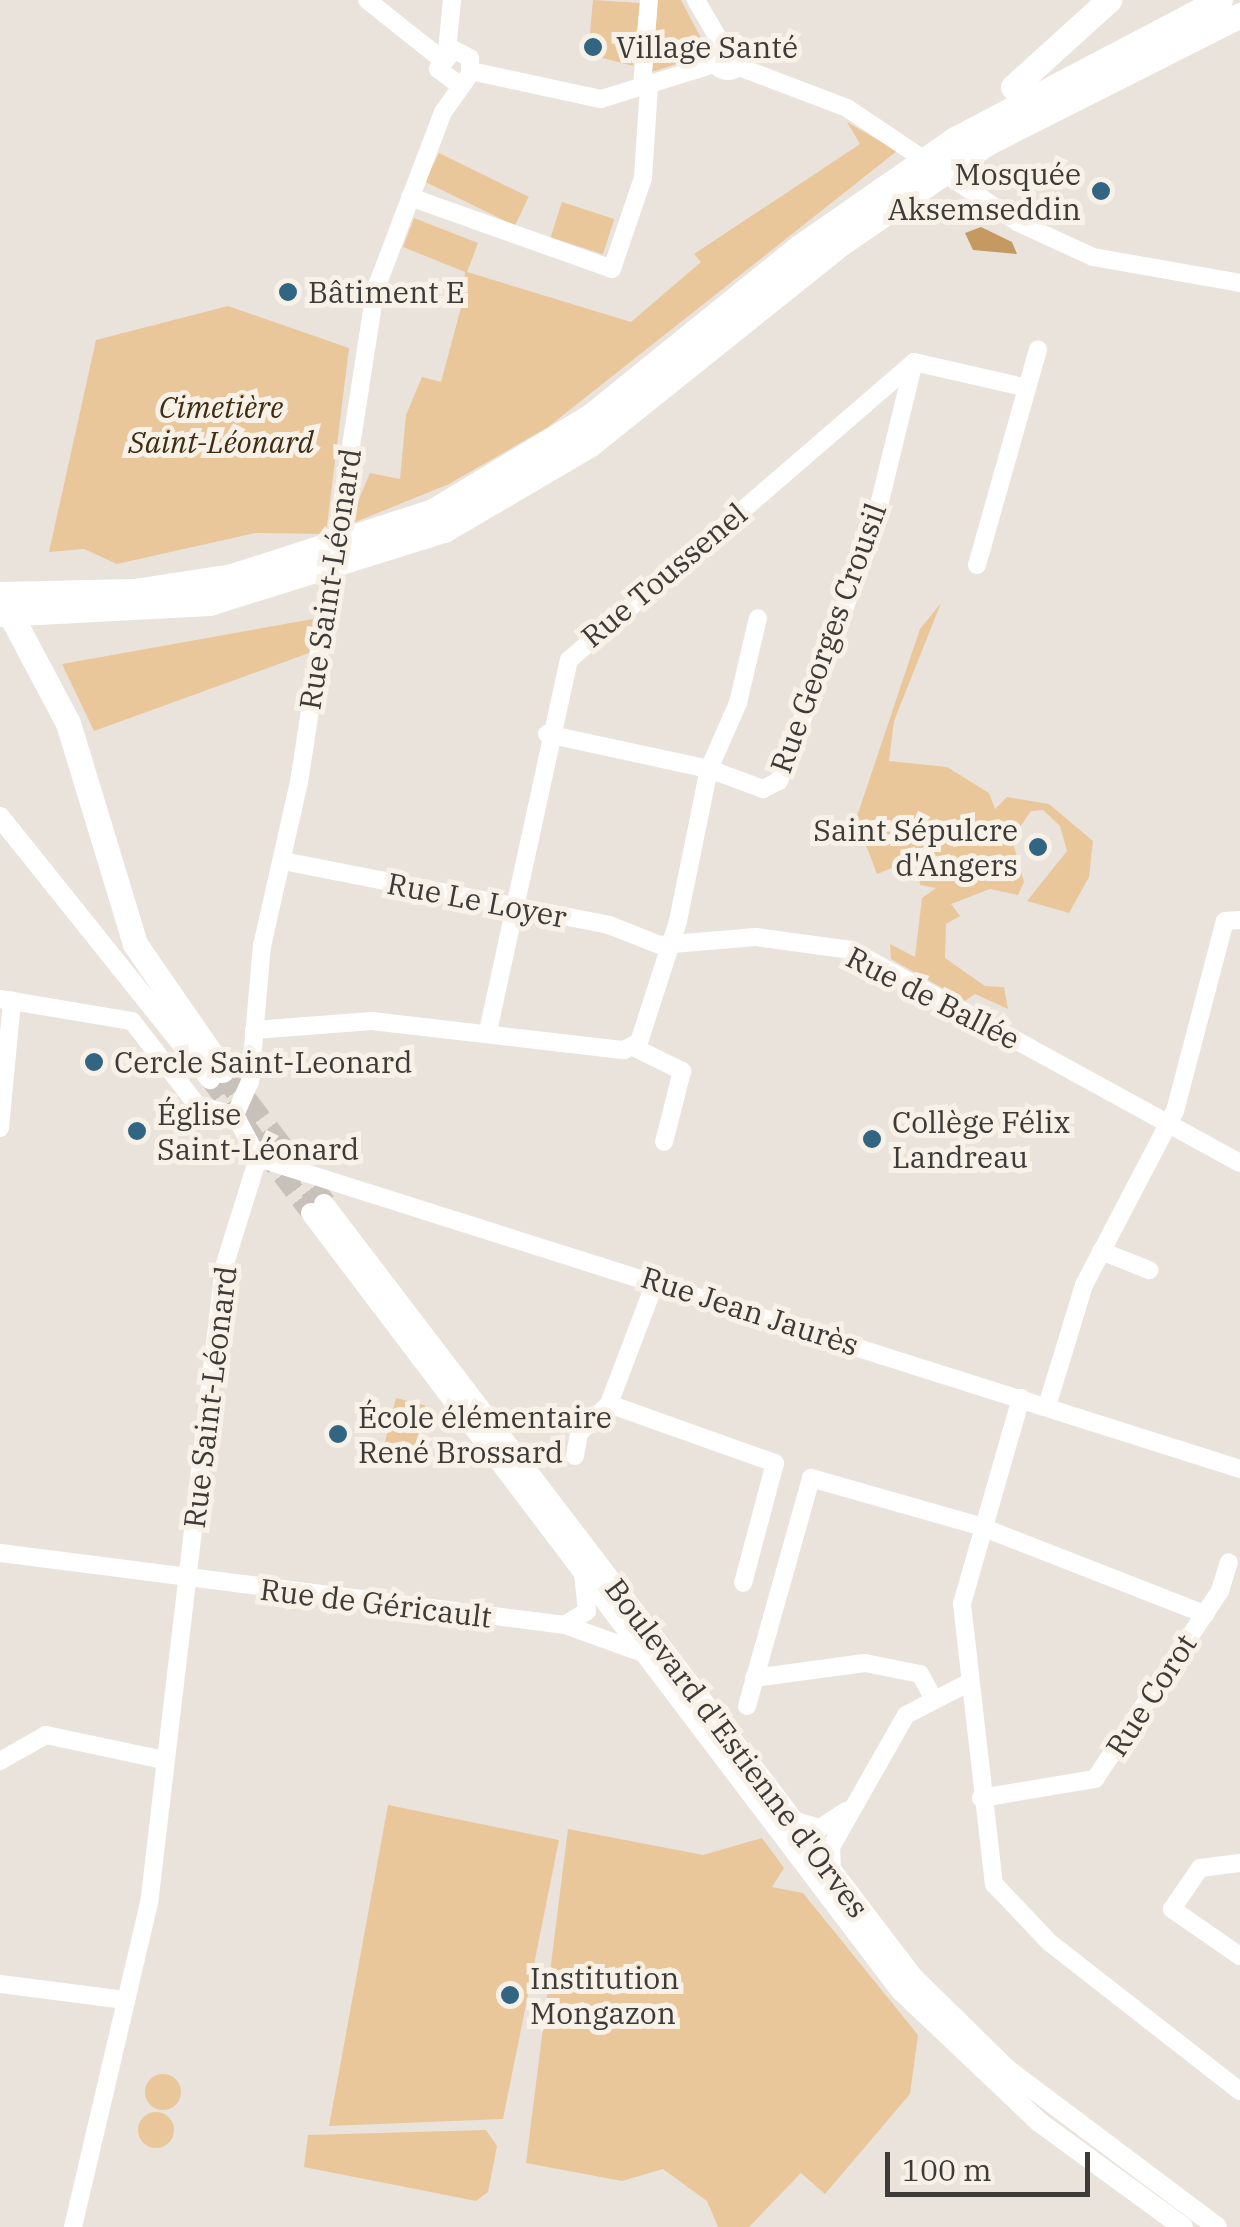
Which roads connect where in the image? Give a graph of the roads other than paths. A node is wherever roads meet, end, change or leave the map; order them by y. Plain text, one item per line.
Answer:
1 (367, 0) edge
2 (454, 0) edge
3 (649, 0) edge
4 (696, 0) edge
5 (1109, 0) edge
6 (1223, 0) edge
7 (1234, 0) edge
8 (1240, 14) edge
9 (1240, 27) edge
10 (1240, 36) edge
11 (721, 44) junction
12 (449, 53) junction
13 (716, 64) junction
14 (740, 67) junction
15 (458, 78) junction
16 (645, 86) junction
17 (1044, 110) junction
18 (927, 162) junction
19 (410, 197) junction
20 (1240, 282) edge
21 (1038, 349) dead end
22 (914, 362) junction
23 (1023, 388) junction
24 (346, 556) junction
25 (977, 565) dead end
26 (13, 601) edge
27 (0, 614) edge
28 (758, 618) dead end
29 (548, 734) junction
30 (708, 769) junction
31 (0, 817) edge
32 (283, 861) junction
33 (510, 908) junction
34 (1240, 920) edge
35 (669, 946) junction
36 (6, 1000) edge
37 (254, 1030) junction
38 (488, 1031) junction
39 (633, 1047) junction
40 (216, 1074) joint
41 (235, 1116) junction
42 (1166, 1127) junction
43 (0, 1128) edge
44 (664, 1142) dead end
45 (258, 1158) junction
46 (1240, 1163) edge
47 (1101, 1251) junction
48 (1149, 1270) dead end
49 (656, 1280) junction
50 (1021, 1398) junction
51 (609, 1404) junction
52 (1047, 1406) junction
53 (575, 1456) dead end
54 (1240, 1468) edge
55 (979, 1526) junction
56 (0, 1553) edge
57 (1230, 1562) dead end
58 (583, 1574) junction
59 (187, 1582) junction
60 (743, 1583) dead end
61 (1205, 1614) junction
62 (565, 1625) junction
63 (643, 1653) junction
64 (754, 1678) junction
65 (966, 1684) junction
66 (933, 1697) junction
67 (746, 1706) dead end
68 (0, 1760) edge
69 (164, 1760) junction
70 (981, 1798) junction
71 (850, 1808) junction
72 (790, 1818) junction
73 (1240, 1862) edge
74 (832, 1874) junction
75 (1240, 1956) edge
76 (0, 1984) edge
77 (125, 2000) junction
78 (1240, 2091) edge
79 (73, 2227) edge
80 (1182, 2227) edge
81 (1217, 2227) edge

1 - 12 street
2 - 12 street, Rue Saint-Léonard
3 - 16 street
4 - 11 street
5 - 18 highway
6 - 10 highway
6 - 18 highway
7 - 8 highway
8 - 17 highway
9 - 17 highway
11 - 13 street
11 - 14 street
12 - 15 street, Rue Saint-Léonard
12 - 15 street
13 - 14 street
13 - 16 street
14 - 20 street
15 - 16 street
15 - 19 street, Rue Saint-Léonard
16 - 19 street
17 - 18 highway
18 - 24 highway
18 - 24 highway
19 - 32 street, Rue Saint-Léonard
21 - 23 street
22 - 23 street
22 - 29 street, Rue Toussenel
22 - 30 street, Rue Georges Crousil
23 - 25 street
24 - 26 highway
26 - 27 highway
26 - 40 highway
28 - 30 street
29 - 30 street
29 - 33 street, Rue Toussenel
30 - 35 street
31 - 40 main road
32 - 33 street, Rue Le Loyer
32 - 37 street, Rue Saint-Léonard
33 - 35 street, Rue Le Loyer
33 - 38 street, Rue Toussenel
34 - 42 street
35 - 39 street
35 - 42 street, Rue de Ballée
36 - 41 street
36 - 43 street
37 - 38 street
37 - 41 street, Rue Saint-Léonard
38 - 39 street
39 - 44 street
41 - 45 street
42 - 46 street, Rue de Ballée
42 - 47 street
45 - 49 street, Rue Jean Jaurès
45 - 59 street, Rue Saint-Léonard
47 - 48 street
47 - 52 street
49 - 50 street, Rue Jean Jaurès
49 - 51 street
50 - 52 street, Rue Jean Jaurès
50 - 55 street
51 - 53 street
51 - 60 street
52 - 54 street, Rue Jean Jaurès
55 - 61 street, Rue Corot
55 - 64 street, Rue Corot
55 - 65 street
56 - 59 street, Rue de Géricault
57 - 61 street, Rue Corot
58 - 62 street
58 - 63 main road, Boulevard d'Estienne d'Orves
58 - 72 main road, Boulevard d'Estienne d'Orves
59 - 62 street, Rue de Géricault
59 - 69 street, Rue Saint-Léonard
61 - 70 street, Rue Corot
62 - 63 street, Rue de Géricault
63 - 80 main road, Boulevard d'Estienne d'Orves
64 - 66 street
64 - 67 street
65 - 66 street
65 - 70 street
66 - 71 street
68 - 69 street
69 - 77 street, Rue Saint-Léonard
70 - 78 street
71 - 72 street
71 - 74 street
72 - 74 main road, Boulevard d'Estienne d'Orves
73 - 75 street
74 - 81 main road, Boulevard d'Estienne d'Orves
76 - 77 street
77 - 79 street, Rue Saint-Léonard

